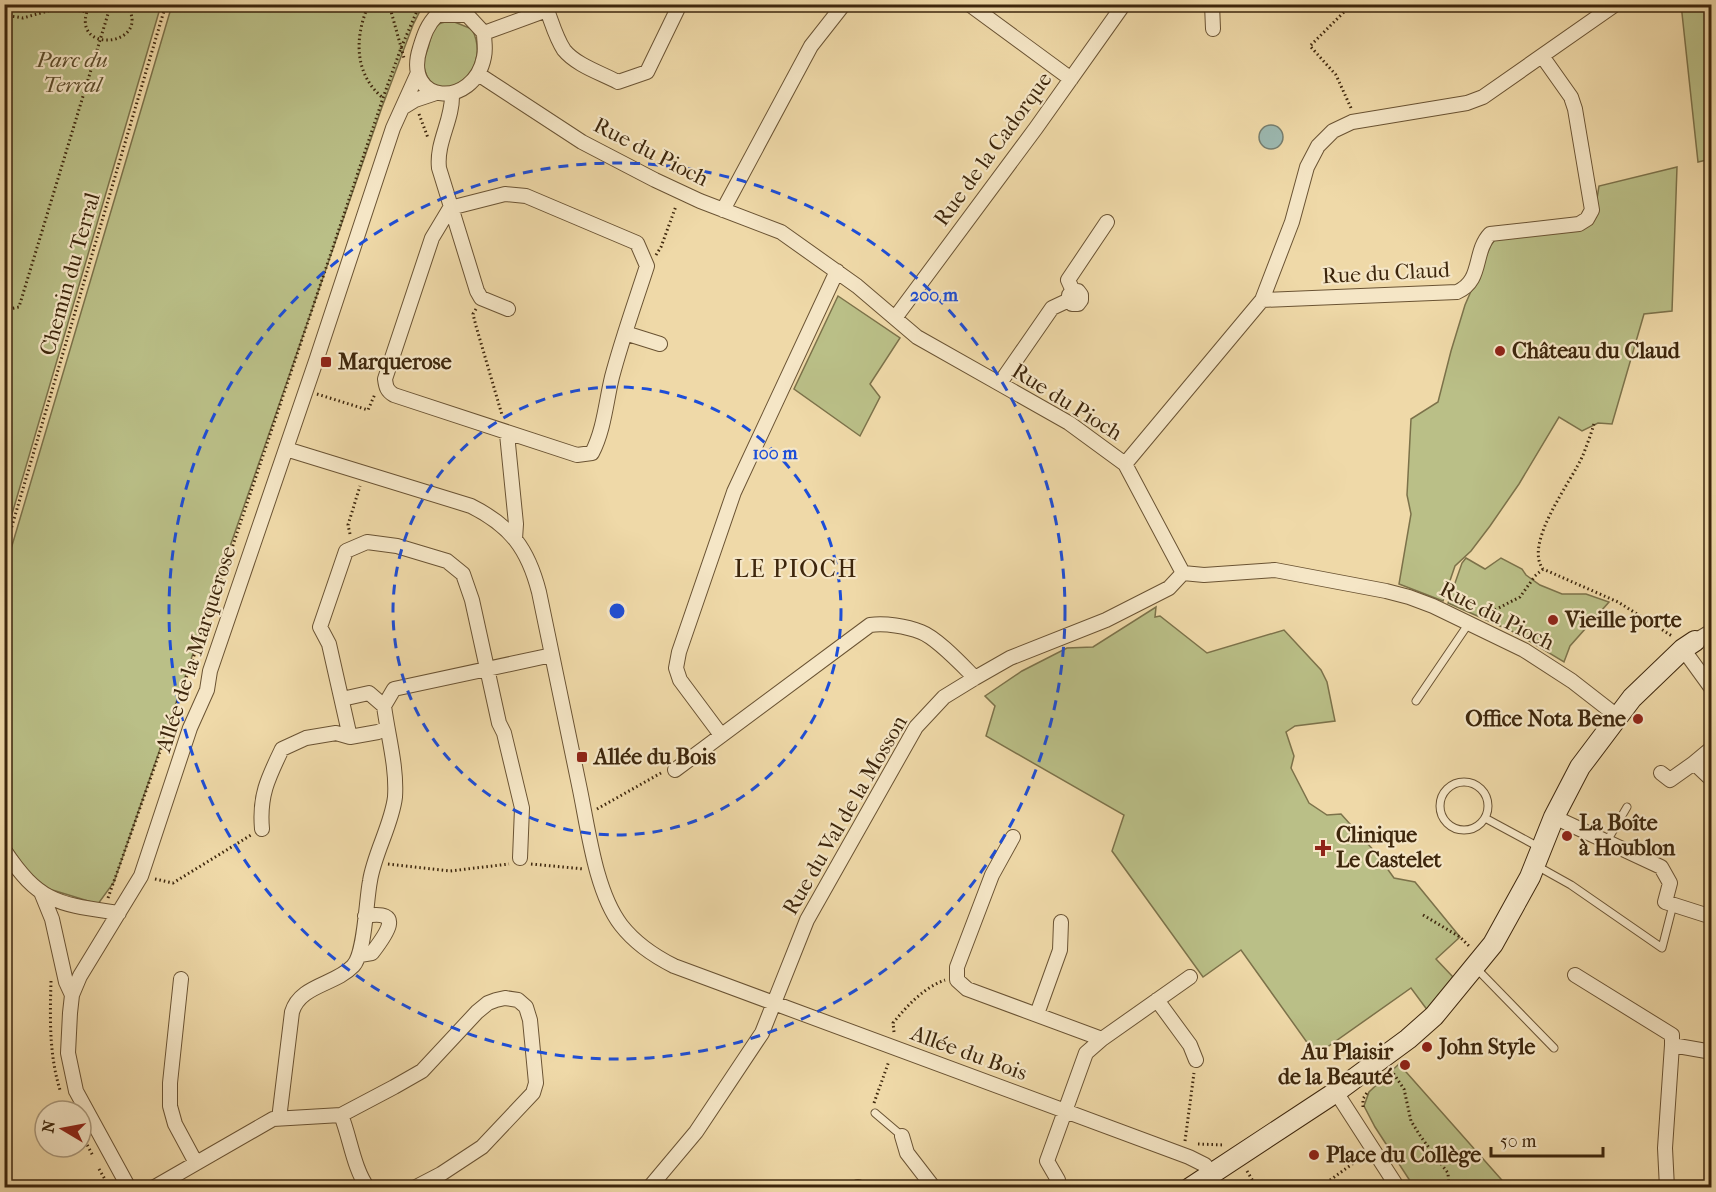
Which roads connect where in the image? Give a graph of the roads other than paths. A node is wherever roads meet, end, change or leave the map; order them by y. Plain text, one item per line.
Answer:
1 (680, 4) edge
2 (844, 4) edge
3 (1124, 4) edge
4 (1212, 4) edge
5 (1616, 4) edge
6 (975, 6) edge
7 (546, 7) edge
8 (440, 10) edge
9 (461, 10) edge
10 (1213, 29) dead end
11 (484, 33) junction
12 (1542, 56) junction
13 (478, 74) junction
14 (417, 75) junction
15 (1071, 79) junction
16 (436, 93) junction
17 (452, 94) junction
18 (402, 108) junction
19 (450, 208) junction
20 (723, 210) junction
21 (1107, 222) dead end
22 (837, 271) junction
23 (1262, 300) junction
24 (508, 309) dead end
25 (895, 318) junction
26 (625, 333) junction
27 (660, 344) dead end
28 (1000, 383) junction
29 (507, 434) junction
30 (286, 449) junction
31 (1125, 464) junction
32 (515, 540) junction
33 (1183, 573) junction
34 (1469, 623) junction
35 (1696, 646) edge
36 (552, 655) junction
37 (1712, 668) edge
38 (486, 670) junction
39 (975, 678) junction
40 (1712, 689) edge
41 (342, 699) junction
42 (1416, 701) dead end
43 (384, 706) junction
44 (1617, 717) junction
45 (387, 728) junction
46 (721, 735) junction
47 (350, 737) junction
48 (1712, 748) edge
49 (1694, 763) junction
50 (675, 770) road end
51 (1661, 773) dead end
52 (1712, 780) edge
53 (1627, 807) dead end
54 (1554, 817) junction
55 (1485, 818) junction
56 (262, 829) road end
57 (1013, 837) dead end
58 (1607, 841) junction
59 (1542, 846) junction
60 (4, 850) edge
61 (520, 858) road end
62 (1535, 865) junction
63 (40, 892) junction
64 (1673, 905) junction
65 (120, 913) junction
66 (365, 916) junction
67 (1712, 917) edge
68 (1061, 922) dead end
69 (360, 955) junction
70 (1475, 959) junction
71 (1575, 975) dead end
72 (1190, 977) dead end
73 (181, 979) dead end
74 (72, 995) junction
75 (1157, 1000) junction
76 (774, 1004) junction
77 (1037, 1014) junction
78 (1102, 1039) junction
79 (1672, 1045) junction
80 (1554, 1048) dead end
81 (1712, 1052) edge
82 (1196, 1060) road end
83 (1336, 1092) junction
84 (1065, 1111) junction
85 (875, 1113) road end
86 (341, 1115) junction
87 (279, 1119) junction
88 (902, 1136) joint
89 (196, 1163) junction
90 (1211, 1173) junction
91 (129, 1188) edge
92 (153, 1188) edge
93 (368, 1188) edge
94 (414, 1188) edge
95 (649, 1188) edge
96 (934, 1188) edge
97 (1055, 1188) edge
98 (1190, 1188) edge
99 (1398, 1188) edge
100 (1667, 1188) edge

1 - 7 street
2 - 20 street
3 - 15 street, Rue de la Cadorque
4 - 10 street
5 - 12 street
6 - 15 street
7 - 11 street
8 - 9 street
8 - 14 street
9 - 11 street
11 - 13 street
12 - 23 street
12 - 23 street, Rue du Claud
13 - 17 street
13 - 20 street, Rue du Pioch
14 - 16 street
14 - 18 street, Allée de la Marquerose
15 - 25 street, Rue de la Cadorque
16 - 17 street
16 - 18 street
17 - 19 street
18 - 30 street, Allée de la Marquerose
19 - 24 street
19 - 26 street
19 - 29 street
20 - 22 street, Rue du Pioch
21 - 28 street
22 - 25 street, Rue du Pioch
22 - 46 street
23 - 31 street
25 - 28 street, Rue du Pioch
26 - 27 street
26 - 29 street
28 - 31 street, Rue du Pioch
29 - 32 street
30 - 32 street, Allée du Bois
30 - 65 street, Allée de la Marquerose
31 - 33 street, Rue du Pioch
32 - 36 street, Allée du Bois
33 - 34 street, Rue du Pioch
33 - 39 street, Rue du Val de la Mosson
34 - 42 lane
34 - 44 street, Rue du Pioch
35 - 37 street
35 - 40 street
35 - 44 street
36 - 38 street
36 - 76 street, Allée du Bois
38 - 41 street
38 - 43 street
38 - 61 street
39 - 46 street
39 - 76 street, Rue du Val de la Mosson
41 - 43 street
41 - 47 street
43 - 45 street
44 - 54 street
45 - 47 street
45 - 66 street
46 - 50 street
47 - 56 street
48 - 49 street
49 - 51 street
49 - 52 street
53 - 58 lane
54 - 58 street
54 - 59 street
55 - 55 lane
55 - 59 lane
57 - 77 street
58 - 64 street
59 - 62 street
60 - 63 street
62 - 64 lane
62 - 70 street
63 - 65 street
63 - 74 street
64 - 67 street
65 - 74 street, Allée de la Marquerose
66 - 69 street
66 - 69 street
68 - 77 street
69 - 87 street
70 - 80 lane
70 - 83 street
71 - 79 street
72 - 75 street
73 - 89 street
74 - 91 street, Allée de la Marquerose
75 - 78 street
75 - 82 street
76 - 84 street, Allée du Bois
76 - 95 street, Rue du Val de la Mosson
77 - 78 street
78 - 84 street
79 - 81 street
79 - 100 street
83 - 90 street
83 - 99 street
84 - 90 street, Allée du Bois
84 - 97 street
85 - 88 lane
86 - 87 street
86 - 93 street
86 - 94 street
87 - 89 street
88 - 96 street
89 - 92 street
90 - 98 street

